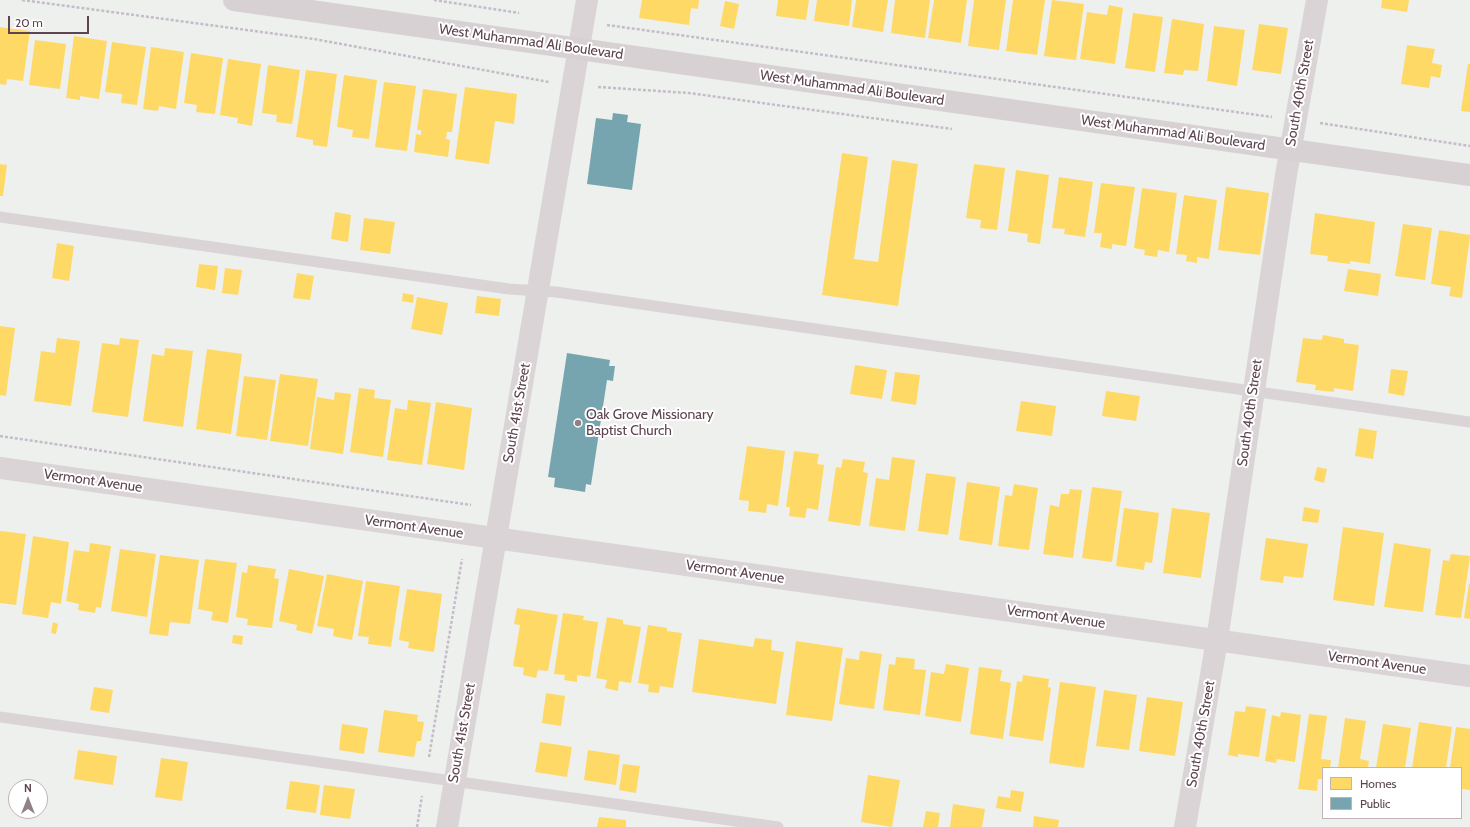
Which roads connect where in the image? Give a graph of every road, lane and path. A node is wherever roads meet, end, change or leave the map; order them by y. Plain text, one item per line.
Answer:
1 (22, 0) edge
2 (234, 0) edge
3 (434, 0) edge
4 (587, 0) edge
5 (1317, 0) edge
6 (526, 14) dead end
7 (583, 22) junction
8 (578, 49) junction
9 (572, 86) junction
10 (1296, 119) junction
11 (956, 130) dead end
12 (1470, 146) edge
13 (1290, 150) junction
14 (1470, 175) edge
15 (0, 217) edge
16 (538, 290) junction
17 (1254, 392) junction
18 (1470, 422) edge
19 (0, 436) edge
20 (0, 468) edge
21 (471, 505) dead end
22 (466, 534) junction
23 (496, 538) junction
24 (1217, 640) junction
25 (1470, 676) edge
26 (0, 716) edge
27 (426, 776) junction
28 (454, 781) junction
29 (417, 827) edge
30 (447, 827) edge
31 (778, 827) edge
32 (1185, 827) edge

1 - 9 path
2 - 8 street, West Muhammad Ali Boulevard
3 - 6 path
4 - 7 street, South 41st Street
5 - 10 street, South 40th Street
7 - 8 street, South 41st Street
7 - 10 path
8 - 9 street, South 41st Street
8 - 13 street, West Muhammad Ali Boulevard
9 - 11 path
9 - 16 street, South 41st Street
10 - 12 path
10 - 13 street, South 40th Street
13 - 14 street, West Muhammad Ali Boulevard
13 - 17 street, South 40th Street
15 - 16 lane
16 - 17 lane
16 - 23 street, South 41st Street
17 - 18 lane
17 - 24 street, South 40th Street
19 - 21 path
20 - 22 street, Vermont Avenue
22 - 23 street, Vermont Avenue
22 - 27 path
23 - 24 street, Vermont Avenue
23 - 28 street, South 41st Street
24 - 25 street, Vermont Avenue
24 - 32 street, South 40th Street
26 - 27 lane
27 - 28 lane
27 - 29 path
28 - 30 street, South 41st Street
28 - 31 lane

